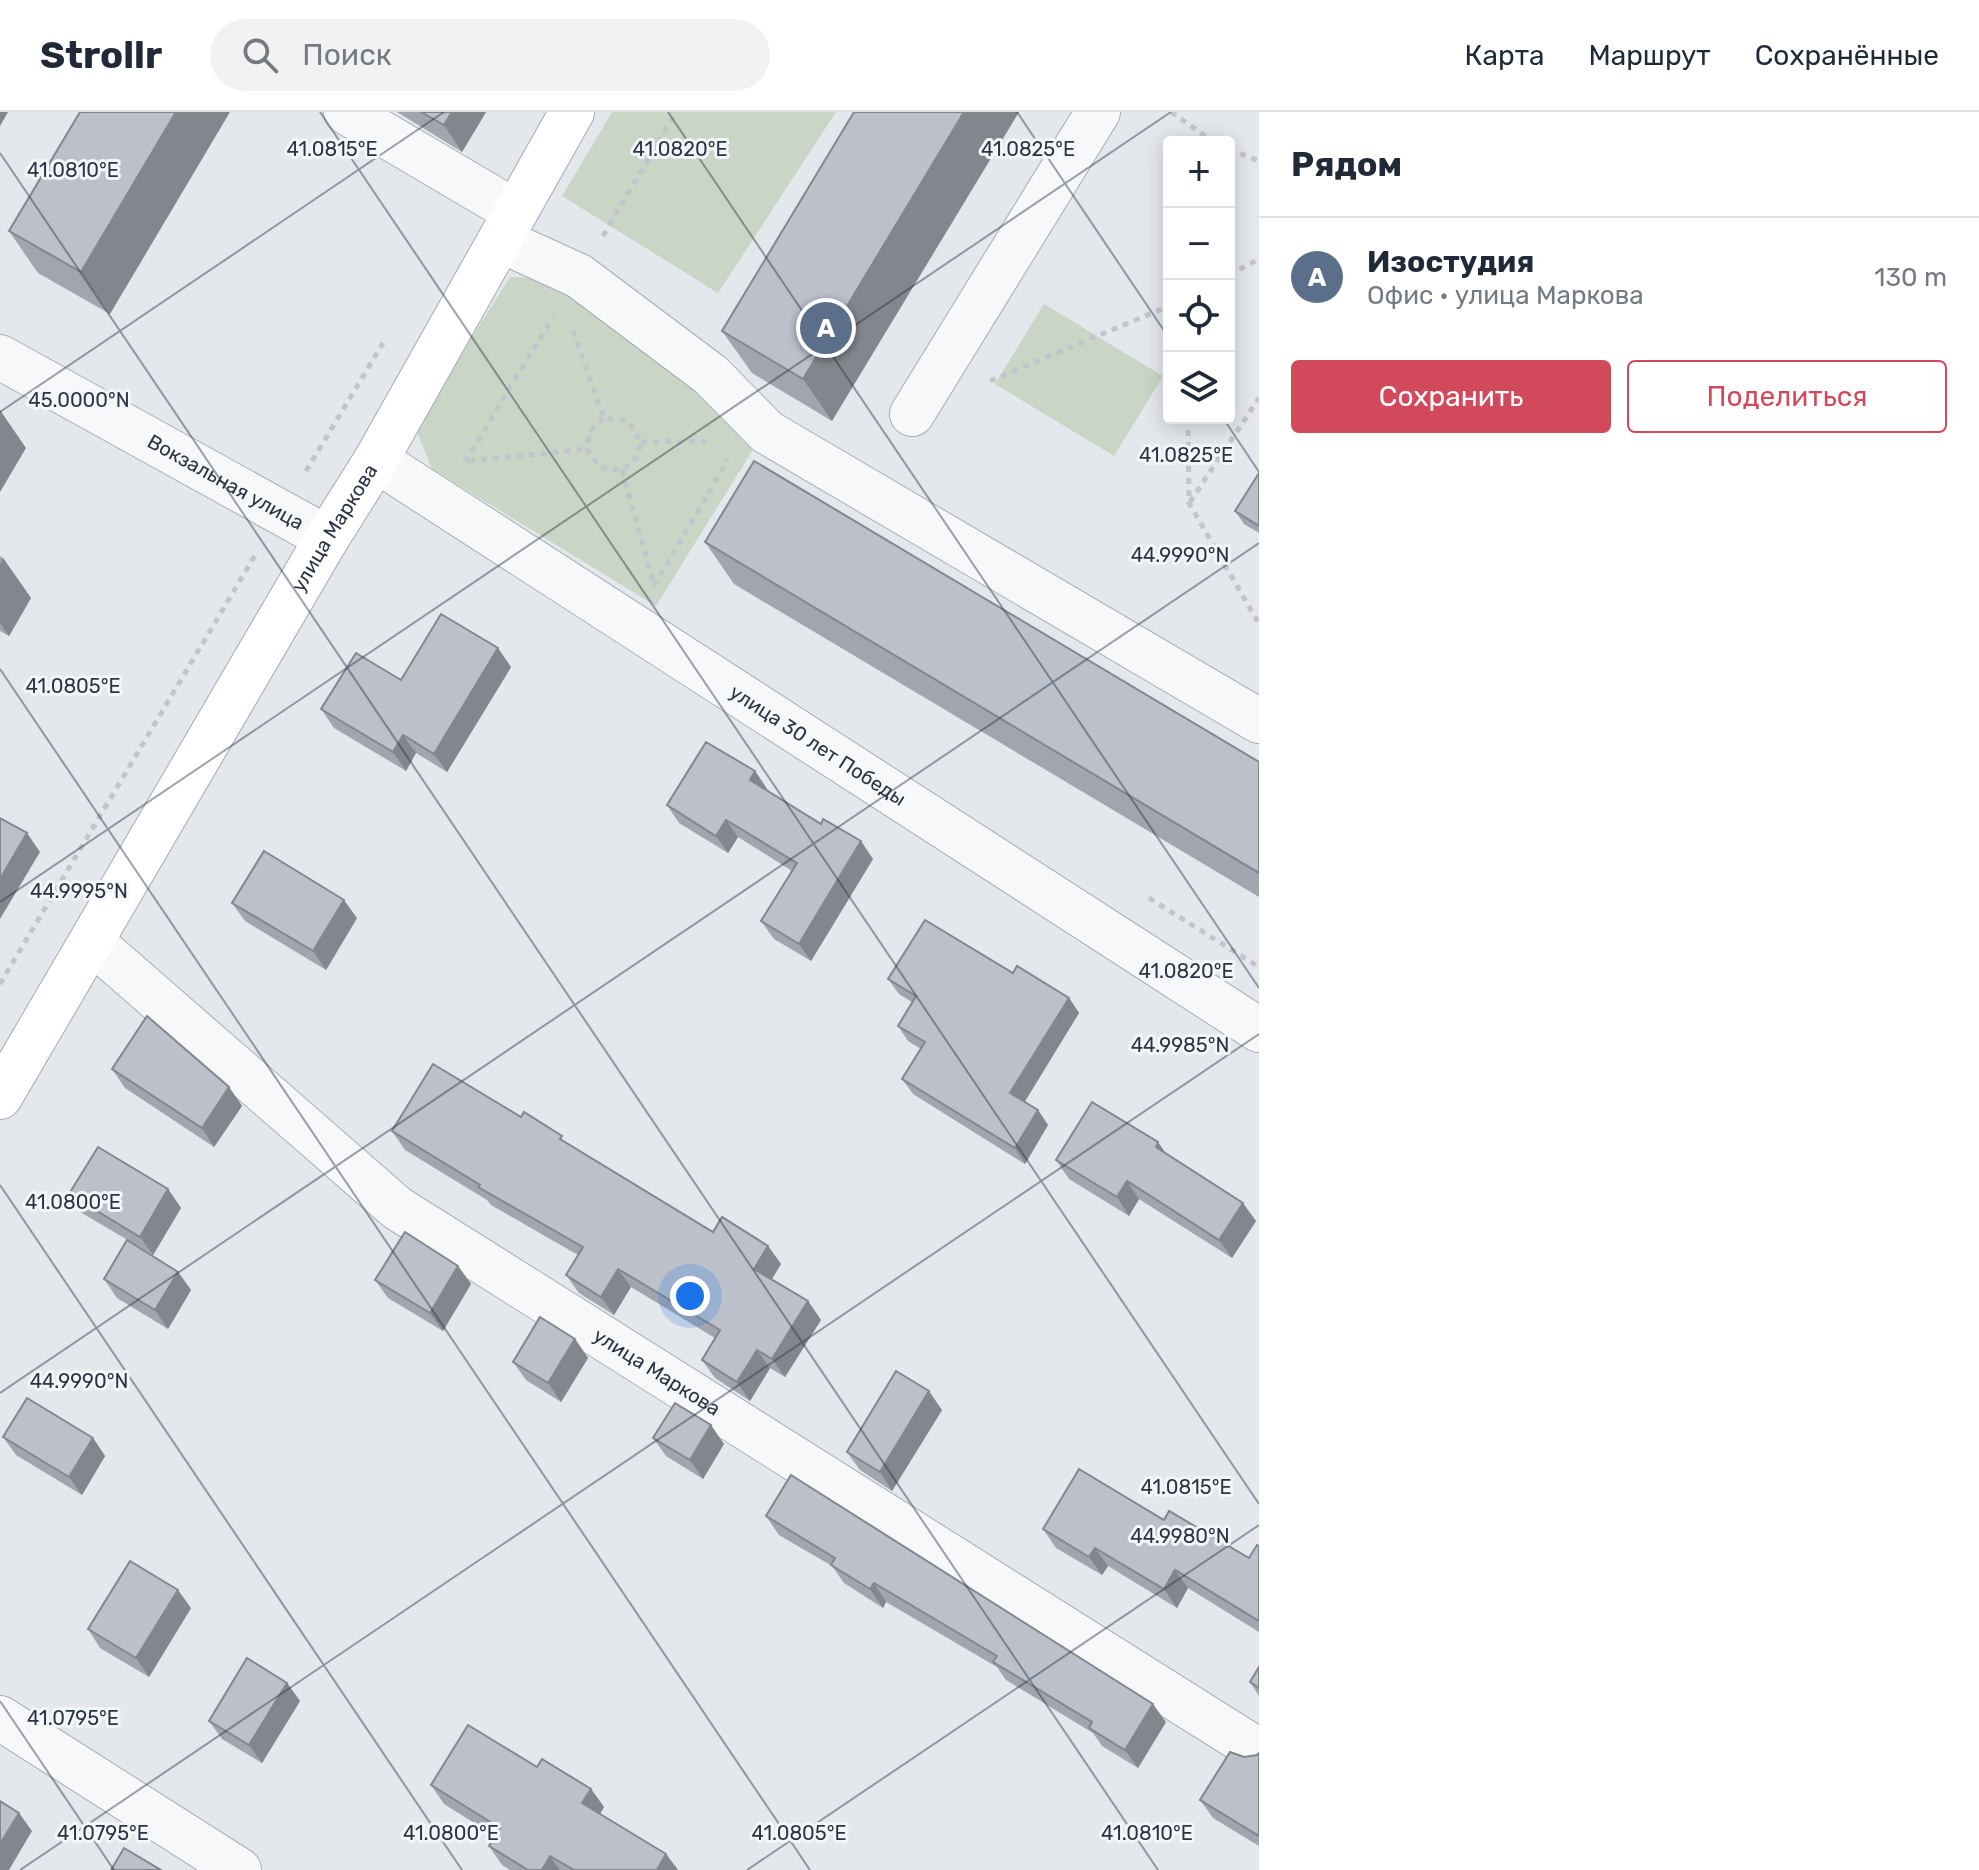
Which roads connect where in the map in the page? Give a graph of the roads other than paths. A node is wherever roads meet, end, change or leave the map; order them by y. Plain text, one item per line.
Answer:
1 (346, 112) edge
2 (572, 112) edge
3 (1098, 112) edge
4 (507, 226) junction
5 (0, 357) edge
6 (912, 414) dead end
7 (376, 460) junction
8 (327, 538) junction
9 (1259, 721) edge
10 (92, 942) junction
11 (1259, 1030) edge
12 (0, 1097) edge
13 (0, 1718) edge
14 (1259, 1751) edge
15 (239, 1870) edge

1 - 4 street
2 - 4 main road, улица Маркова
3 - 6 street
4 - 7 main road, улица Маркова
4 - 9 street
5 - 8 street, Вокзальная улица
7 - 8 main road, улица Маркова
7 - 11 street, улица 30 лет Победы
8 - 10 main road, улица Маркова
10 - 12 main road, улица Маркова
10 - 14 street, улица Маркова
13 - 15 street

